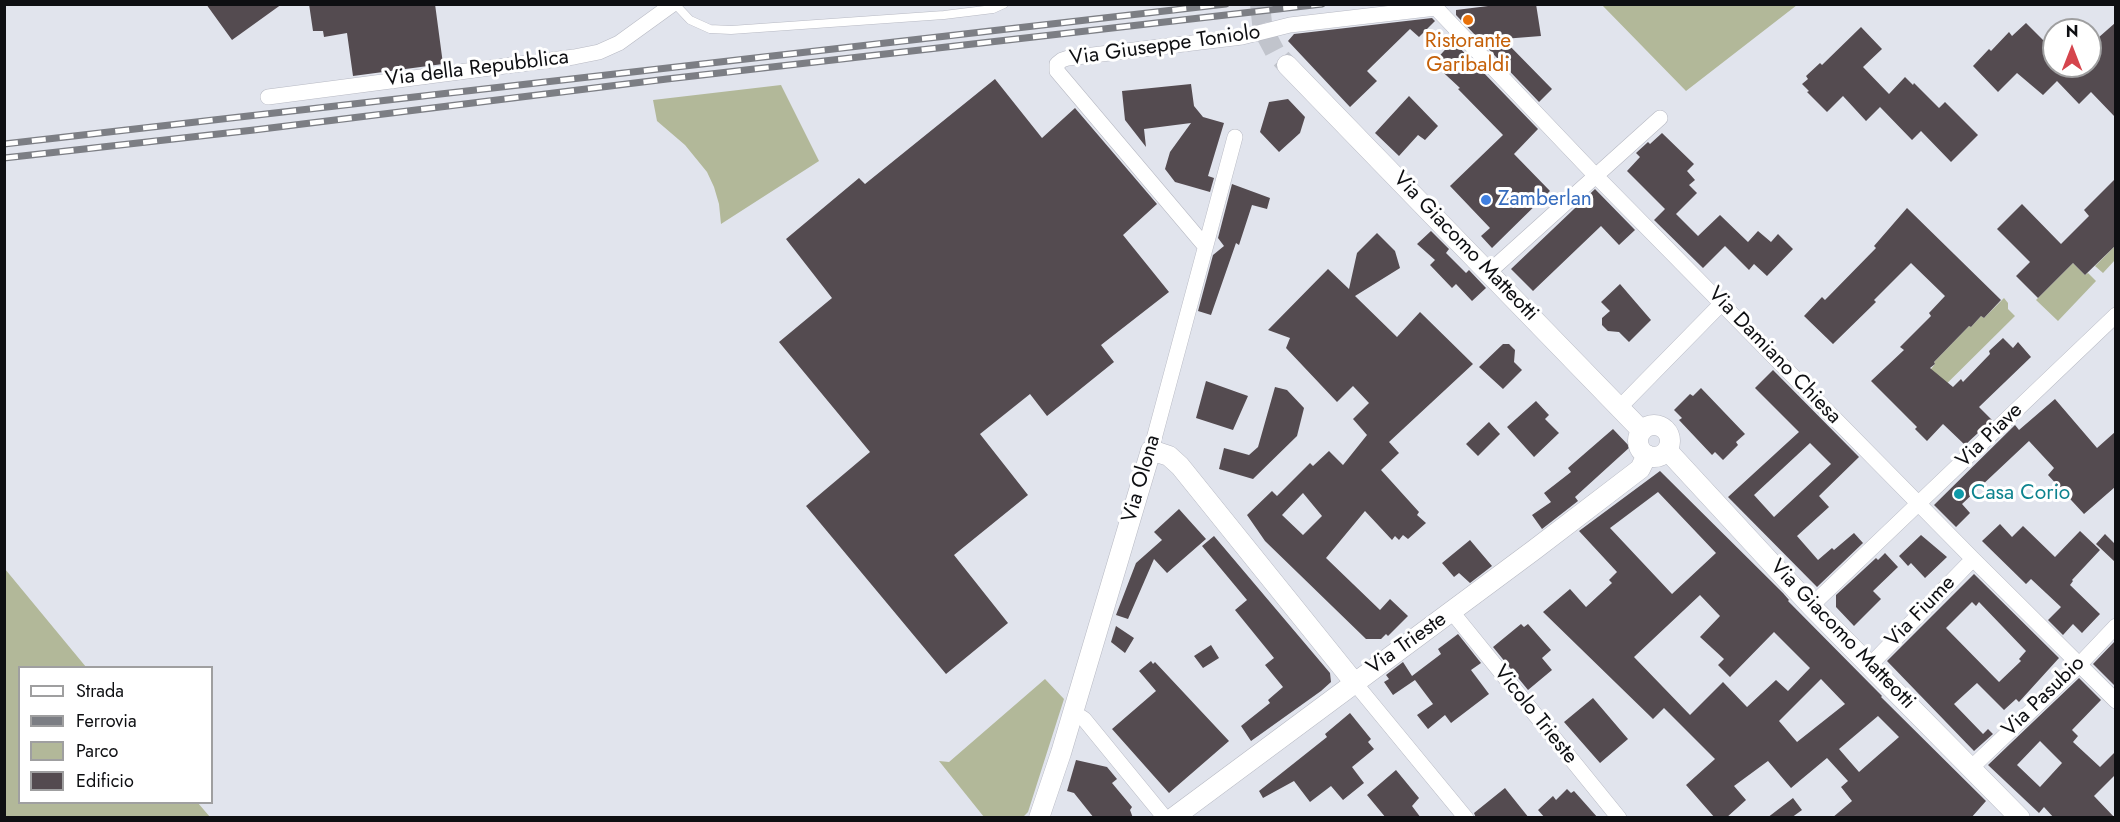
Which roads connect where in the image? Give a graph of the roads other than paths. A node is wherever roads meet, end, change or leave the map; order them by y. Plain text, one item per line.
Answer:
1 (674, 4) edge
2 (1004, 4) edge
3 (1436, 8) joint
4 (1287, 65) tunnel mouth
5 (268, 96) dead end
6 (1660, 118) dead end
7 (1235, 137) dead end
8 (1595, 175) junction
9 (1204, 246) junction
10 (1489, 272) junction
11 (1722, 303) junction
12 (2115, 315) edge
13 (1620, 407) junction
14 (1642, 432) junction
15 (1151, 450) junction
16 (1667, 450) junction
17 (1643, 462) junction
18 (1920, 504) junction
19 (1972, 559) junction
20 (1811, 606) junction
21 (1452, 612) junction
22 (2115, 626) edge
23 (1870, 664) junction
24 (2079, 664) junction
25 (1354, 681) junction
26 (2115, 701) edge
27 (1072, 712) junction
28 (1971, 768) junction
29 (1039, 818) edge
30 (1165, 818) edge
31 (1173, 818) edge
32 (1466, 818) edge
33 (1619, 818) edge
34 (2020, 818) edge

1 - 2 lane
1 - 5 street, Via della Repubblica
3 - 8 street, Via Damiano Chiesa
3 - 9 street, Via Giuseppe Toniolo
4 - 10 street, Via Giacomo Matteotti
6 - 8 street
7 - 9 street, Via Olona
8 - 10 street
8 - 11 street, Via Damiano Chiesa
9 - 15 street, Via Olona
10 - 13 street, Via Giacomo Matteotti
11 - 13 street
11 - 18 street, Via Damiano Chiesa
12 - 18 street, Via Piave
13 - 14 street, Via Giacomo Matteotti
14 - 16 street
14 - 17 street
15 - 25 street
15 - 27 street, Via Olona
16 - 17 street
16 - 20 street, Via Giacomo Matteotti
17 - 21 street, Via Trieste
18 - 19 street, Via Damiano Chiesa
18 - 20 street, Via Piave
19 - 23 street, Via Fiume
19 - 24 street, Via Damiano Chiesa
20 - 23 street, Via Giacomo Matteotti
21 - 25 street, Via Trieste
21 - 33 street, Vicolo Trieste
22 - 24 street, Via Pasubio
23 - 28 street, Via Giacomo Matteotti
24 - 26 street, Via Damiano Chiesa
24 - 28 street, Via Pasubio
25 - 31 street, Via Trieste
25 - 32 street
27 - 29 street, Via Olona
27 - 30 street
28 - 34 street, Via Giacomo Matteotti

